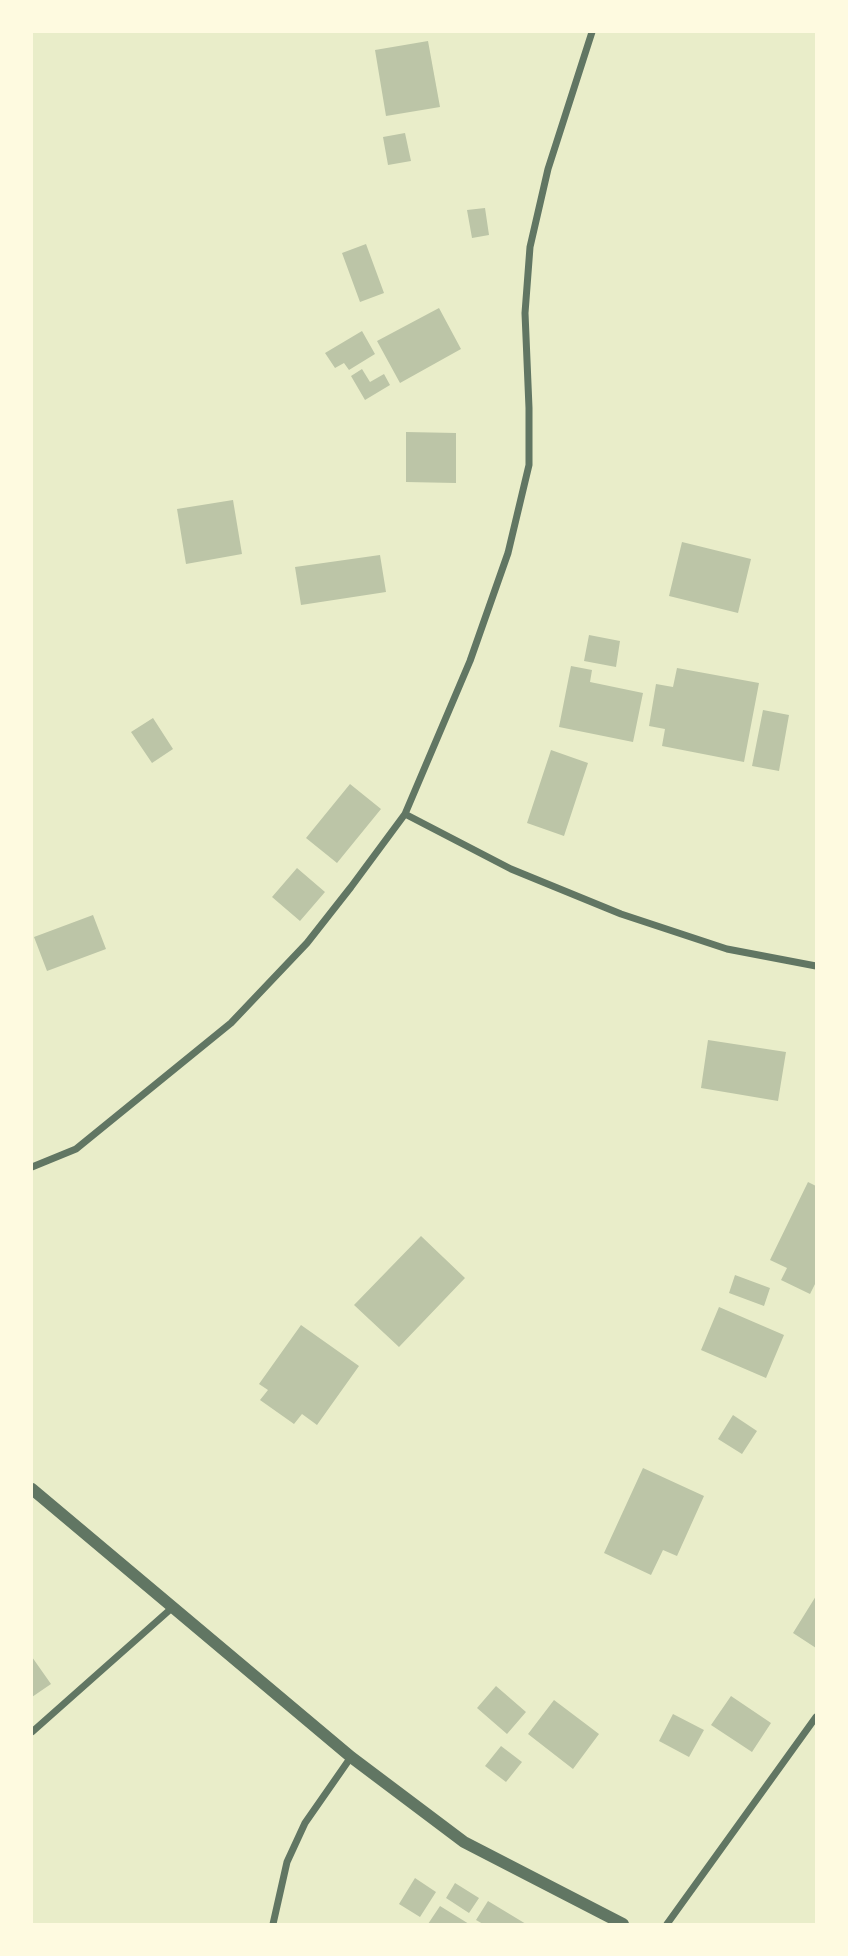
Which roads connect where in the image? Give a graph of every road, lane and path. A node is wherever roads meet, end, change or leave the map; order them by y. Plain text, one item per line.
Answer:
1 (592, 32) edge
2 (405, 814) junction
3 (817, 966) edge
4 (32, 1167) edge
5 (32, 1489) edge
6 (173, 1606) junction
7 (817, 1717) edge
8 (32, 1732) edge
9 (351, 1757) junction
10 (273, 1924) edge
11 (623, 1924) edge
12 (667, 1924) edge

1 - 2 street
2 - 3 street
2 - 4 street
5 - 6 street
6 - 8 street
6 - 9 street
7 - 12 street
9 - 10 street
9 - 11 street

